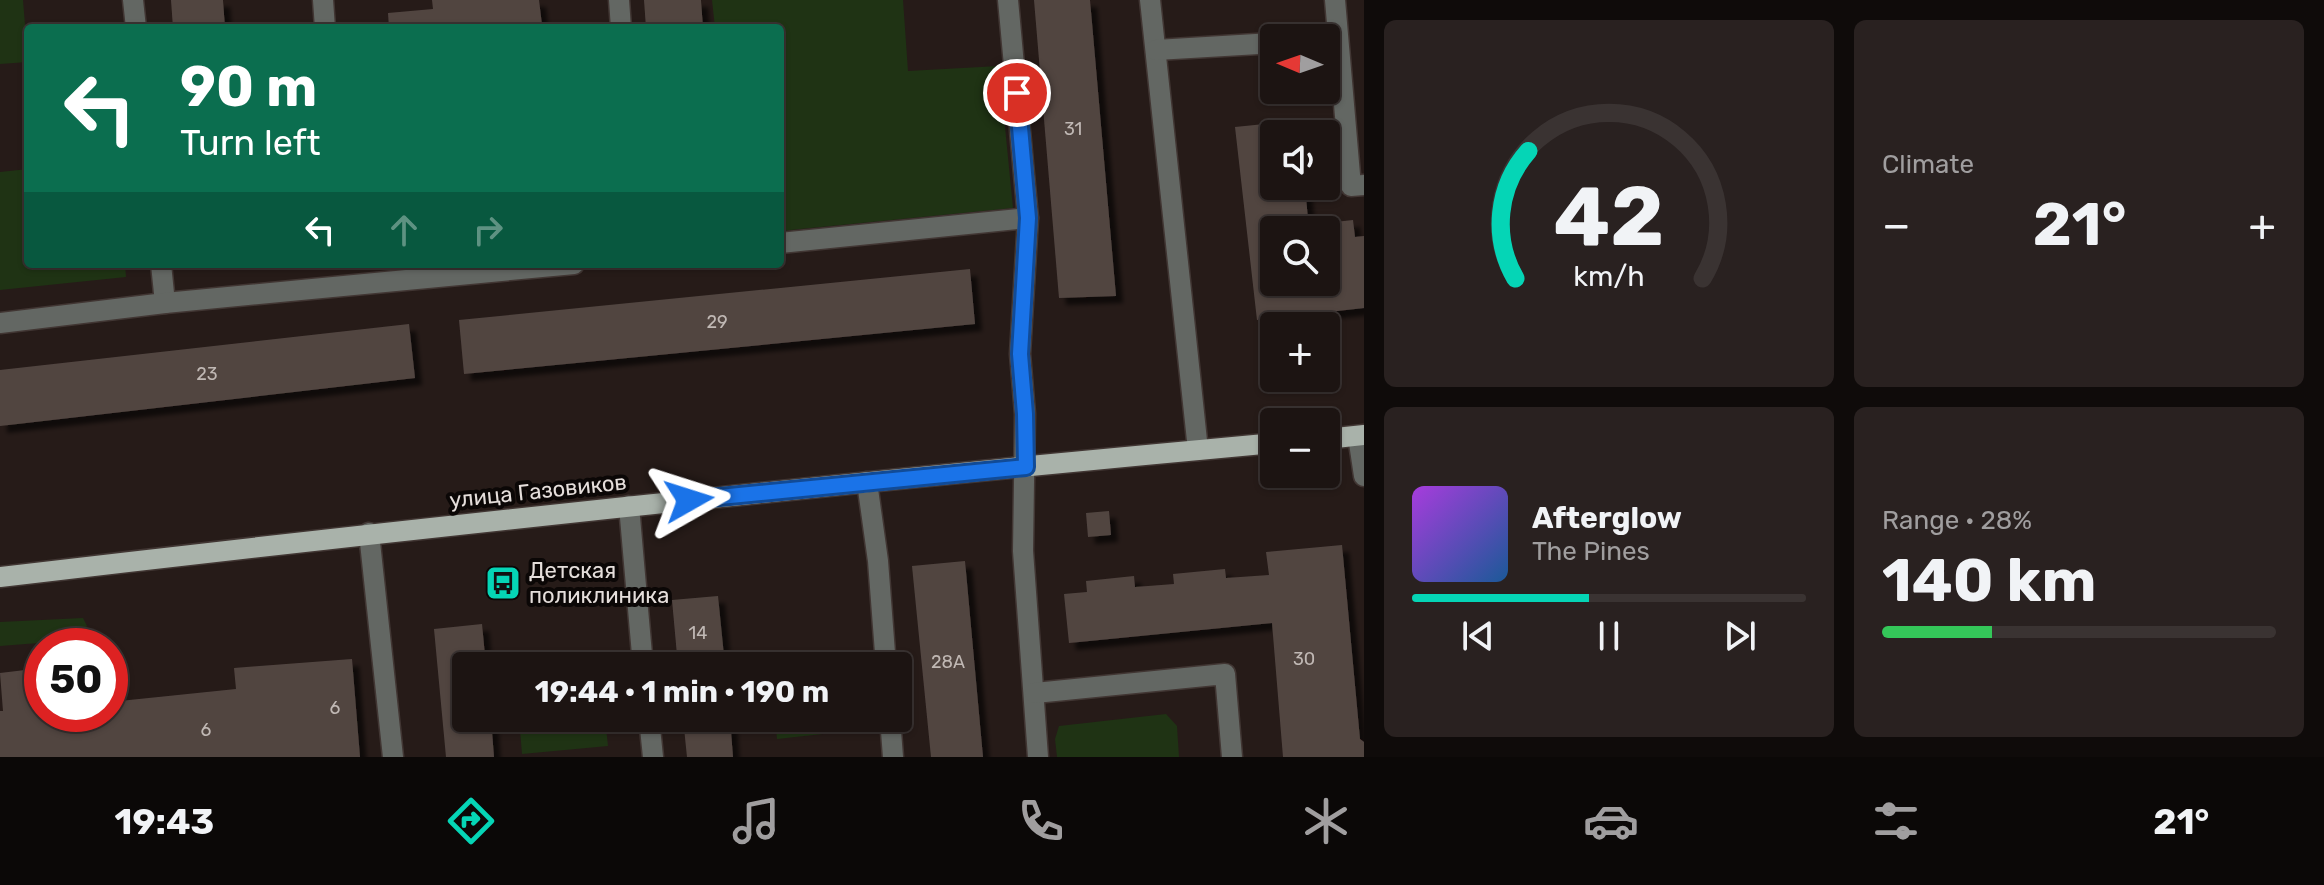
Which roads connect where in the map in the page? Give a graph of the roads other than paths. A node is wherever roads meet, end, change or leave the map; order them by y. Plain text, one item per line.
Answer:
1 (133, 0) edge
2 (323, 0) edge
3 (619, 0) edge
4 (1008, 0) edge
5 (1150, 0) edge
6 (1335, 0) edge
7 (136, 24) edge
8 (325, 24) edge
9 (621, 24) edge
10 (1333, 24) edge
11 (1260, 44) edge
12 (1156, 50) junction
13 (1340, 101) edge
14 (1364, 185) edge
15 (1028, 218) junction
16 (784, 243) edge
17 (161, 268) edge
18 (532, 268) edge
19 (165, 303) junction
20 (0, 323) edge
21 (1361, 436) edge
22 (1340, 438) edge
23 (1260, 444) edge
24 (1198, 450) junction
25 (1026, 467) junction
26 (1364, 476) edge
27 (867, 482) junction
28 (629, 506) junction
29 (369, 533) junction
30 (0, 577) edge
31 (642, 652) edge
32 (885, 652) edge
33 (1035, 693) junction
34 (650, 732) edge
35 (891, 732) edge
36 (393, 757) edge
37 (653, 757) edge
38 (893, 757) edge
39 (1038, 757) edge
40 (1232, 757) edge

1 - 7 street
2 - 8 street
3 - 9 street
4 - 15 street
5 - 12 street
6 - 10 street
11 - 12 street
12 - 24 street
13 - 14 street
15 - 16 street
15 - 25 street
17 - 19 street
18 - 19 street
19 - 20 street
21 - 22 main road
21 - 26 street
23 - 24 main road, улица Газовиков
24 - 25 main road, улица Газовиков
25 - 27 main road, улица Газовиков
25 - 33 street
27 - 28 main road, улица Газовиков
27 - 32 street
28 - 29 main road, улица Газовиков
28 - 31 street
29 - 30 main road, улица Газовиков
29 - 36 street
33 - 39 street
33 - 40 street
34 - 37 street
35 - 38 street

